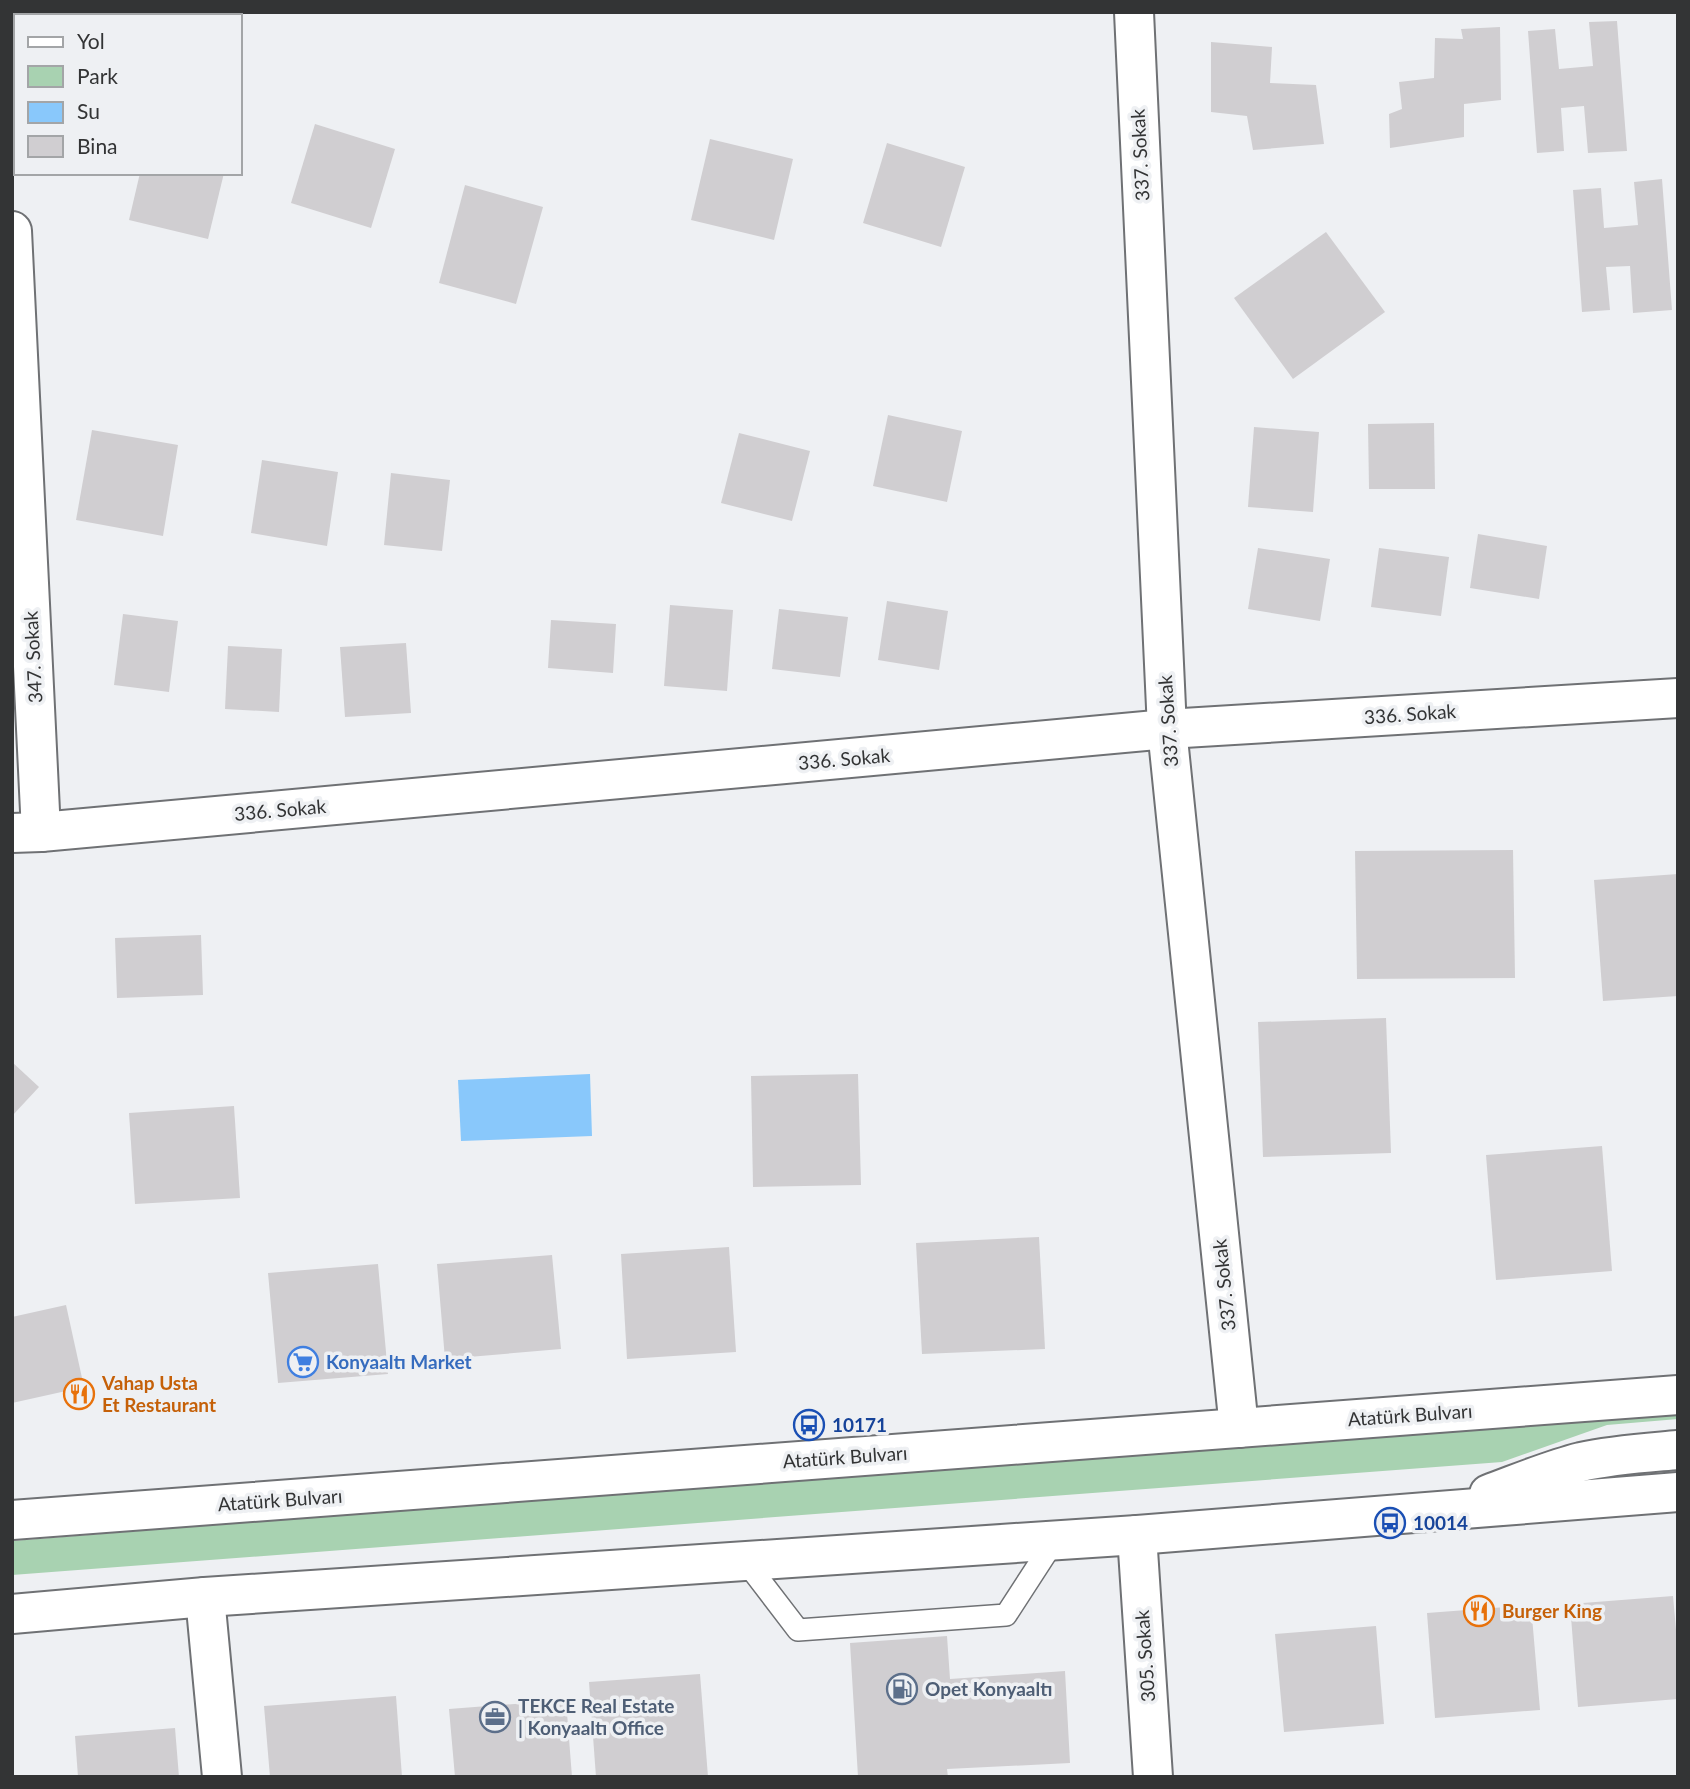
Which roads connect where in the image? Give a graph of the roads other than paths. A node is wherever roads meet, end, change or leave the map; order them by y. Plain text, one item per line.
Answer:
1 (1134, 12) edge
2 (12, 231) edge
3 (1678, 698) edge
4 (1167, 729) junction
5 (27, 833) edge
6 (1678, 1395) edge
7 (1239, 1427) junction
8 (1678, 1450) edge
9 (1678, 1492) edge
10 (1447, 1510) junction
11 (12, 1520) edge
12 (1138, 1535) junction
13 (1054, 1541) junction
14 (746, 1562) junction
15 (205, 1597) junction
16 (12, 1614) edge
17 (222, 1777) edge
18 (1153, 1777) edge

1 - 4 street, 337. Sokak
2 - 5 street, 347. Sokak
3 - 4 street, 336. Sokak
4 - 5 street, 336. Sokak
4 - 7 street, 337. Sokak
6 - 7 street, Atatürk Bulvarı
7 - 11 street, Atatürk Bulvarı
8 - 10 street
9 - 10 street
10 - 12 street
12 - 13 street
12 - 18 street, 305. Sokak
13 - 14 street
13 - 14 lane
14 - 15 street
15 - 16 street
15 - 17 street

